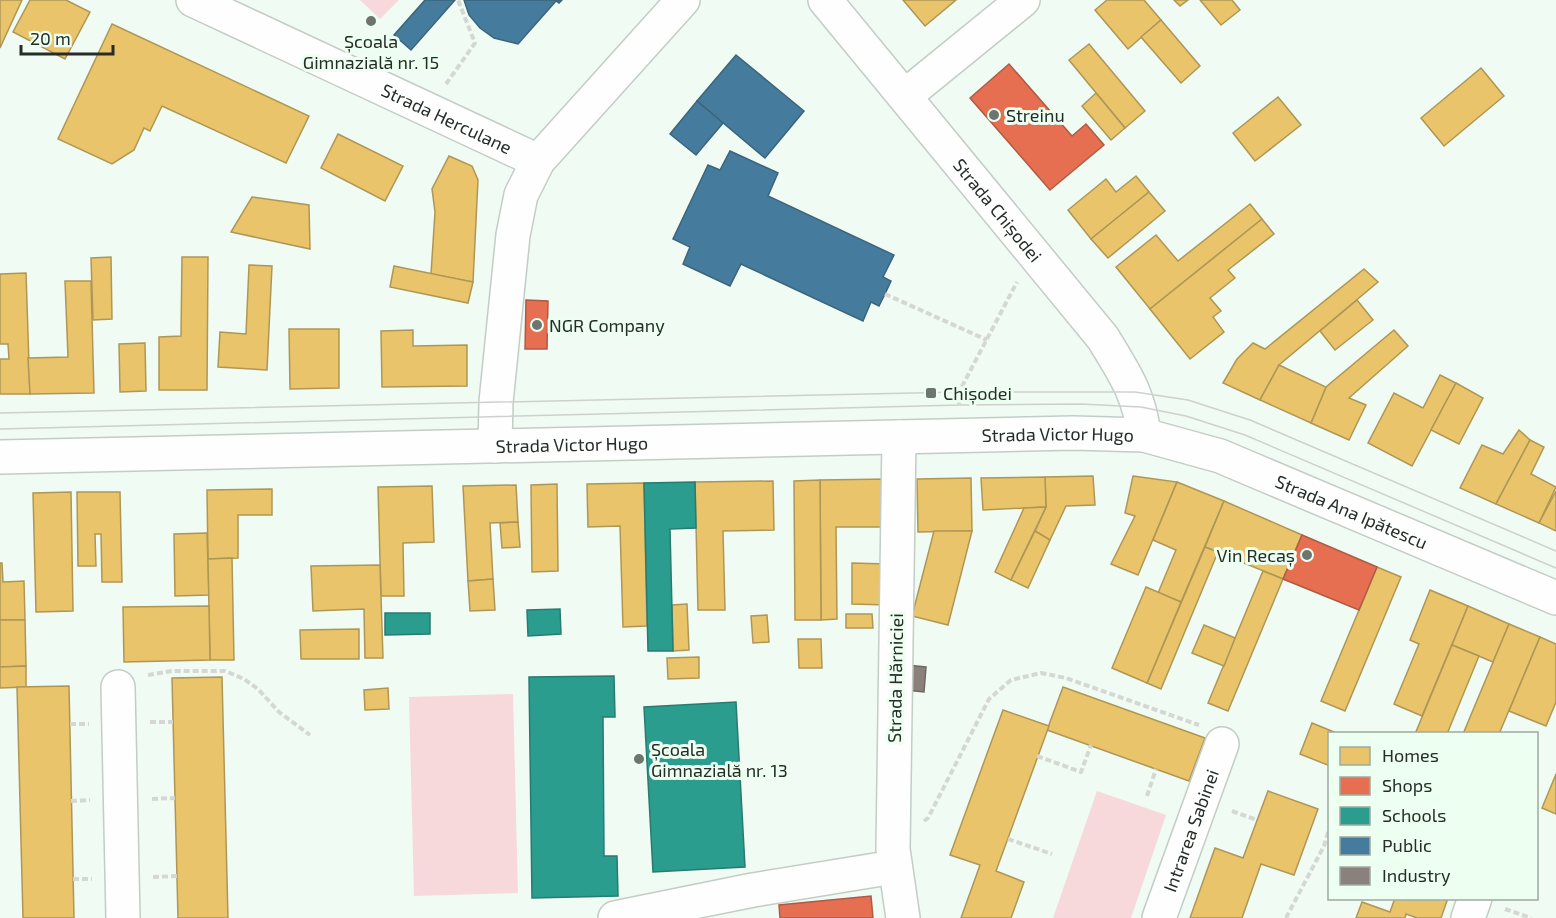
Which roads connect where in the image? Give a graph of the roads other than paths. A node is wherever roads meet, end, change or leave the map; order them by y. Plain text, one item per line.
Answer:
1 (193, 0) edge
2 (683, 0) edge
3 (825, 0) edge
4 (1023, 0) edge
5 (905, 96) junction
6 (538, 160) junction
7 (1144, 435) junction
8 (899, 437) junction
9 (495, 446) junction
10 (0, 457) edge
11 (1556, 598) edge
12 (118, 687) road end
13 (1222, 744) road end
14 (894, 867) junction
15 (1474, 900) edge
16 (123, 918) edge
17 (615, 918) edge
18 (903, 918) edge
19 (1159, 918) edge
20 (1468, 918) edge

1 - 6 street, Strada Herculane
2 - 6 street
3 - 5 street, Strada Chișodei
4 - 5 street
5 - 7 street, Strada Chișodei
6 - 9 street
7 - 8 street, Strada Victor Hugo
7 - 11 street, Strada Ana Ipătescu
8 - 9 street, Strada Victor Hugo
8 - 14 street, Strada Hărniciei
9 - 10 street, Strada Victor Hugo
12 - 16 street
13 - 19 street, Intrarea Sabinei
14 - 17 street
14 - 18 street, Strada Hărniciei
15 - 20 street

